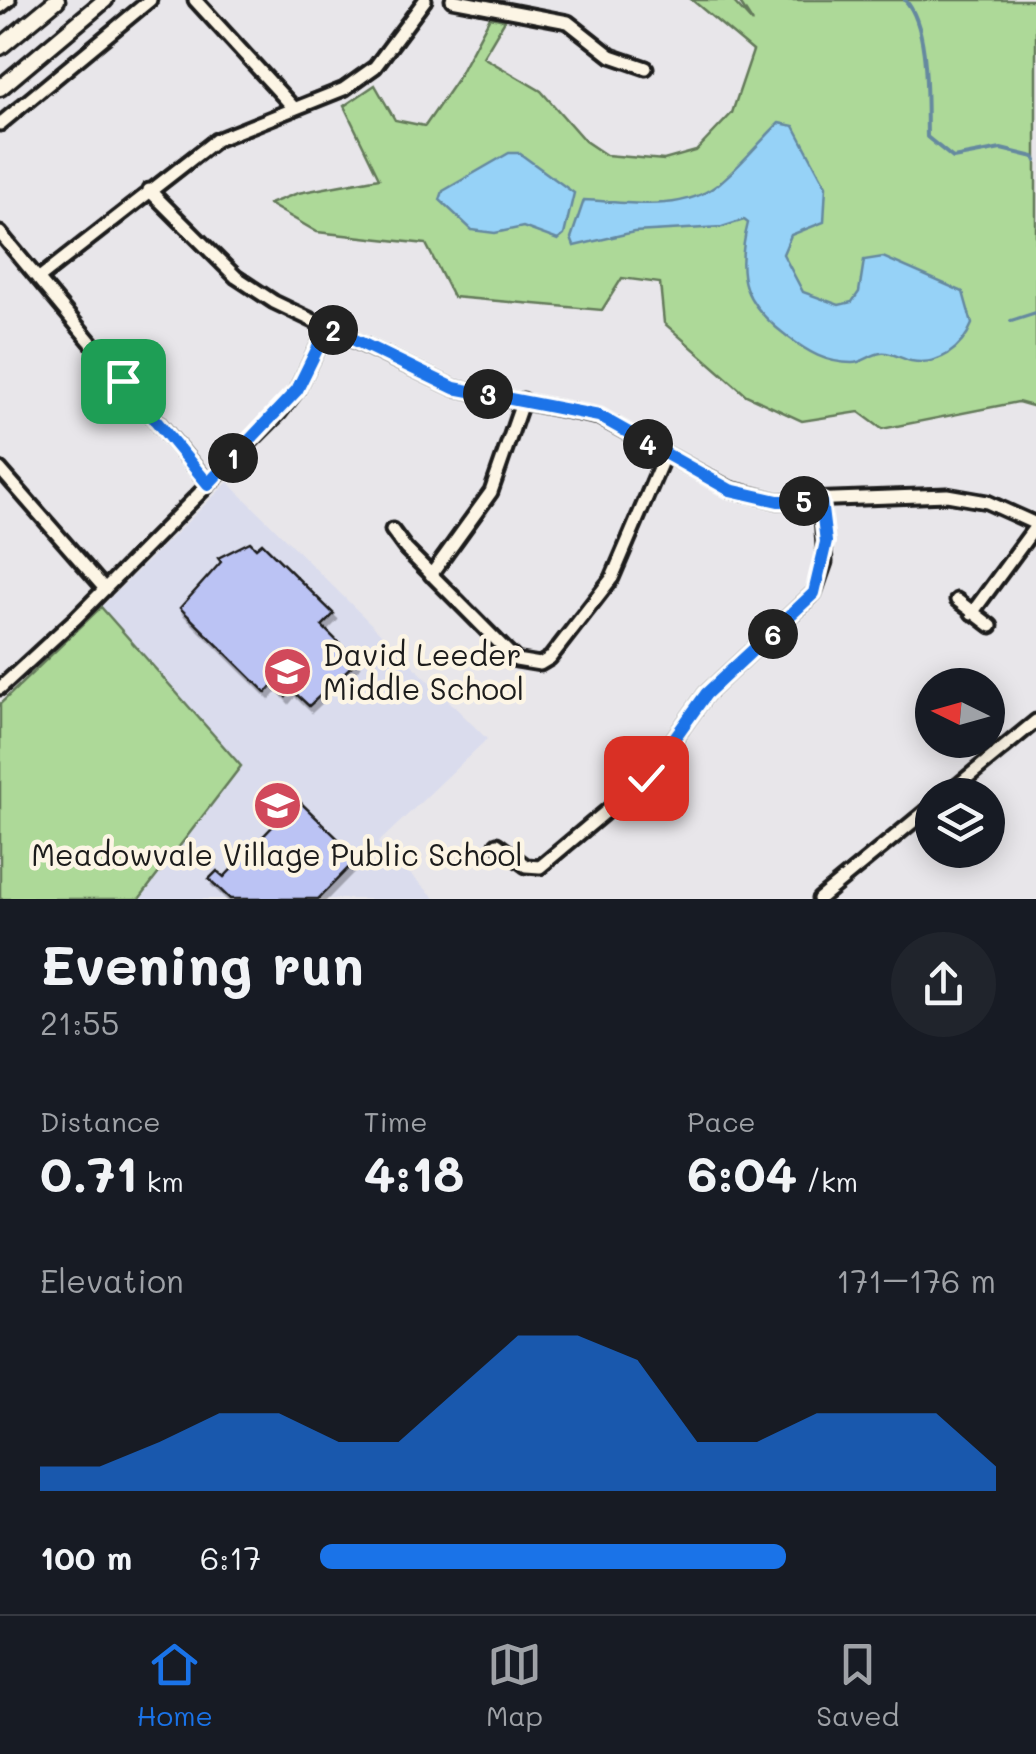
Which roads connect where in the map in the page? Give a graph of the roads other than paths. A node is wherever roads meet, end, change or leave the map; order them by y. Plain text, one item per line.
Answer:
1 (9, 0) edge
2 (57, 0) edge
3 (105, 0) edge
4 (150, 0) edge
5 (195, 0) edge
6 (425, 0) edge
7 (452, 0) edge
8 (0, 8) edge
9 (0, 47) edge
10 (646, 68) dead end
11 (0, 88) edge
12 (294, 108) junction
13 (0, 124) edge
14 (150, 190) junction
15 (0, 233) edge
16 (38, 279) junction
17 (328, 327) junction
18 (522, 400) junction
19 (665, 454) junction
20 (2, 477) edge
21 (208, 484) junction
22 (821, 501) junction
23 (1036, 525) edge
24 (392, 530) dead end
25 (432, 574) junction
26 (105, 588) junction
27 (956, 600) dead end
28 (972, 612) junction
29 (991, 626) dead end
30 (0, 688) edge
31 (1036, 721) edge
32 (967, 778) edge
33 (915, 820) edge
34 (498, 844) dead end
35 (820, 899) edge

1 - 8 street
2 - 9 main road
3 - 11 main road
4 - 13 street
5 - 12 street
6 - 12 street
7 - 10 street
12 - 14 street
14 - 16 street
14 - 17 street
15 - 16 street
16 - 21 street
17 - 18 street
17 - 21 street
18 - 19 street
18 - 25 street
19 - 22 street
19 - 25 street
20 - 26 street
21 - 26 street
22 - 23 street
22 - 34 street
23 - 28 street
24 - 25 street
26 - 30 street
27 - 28 street
28 - 29 street
31 - 32 street
33 - 35 street

